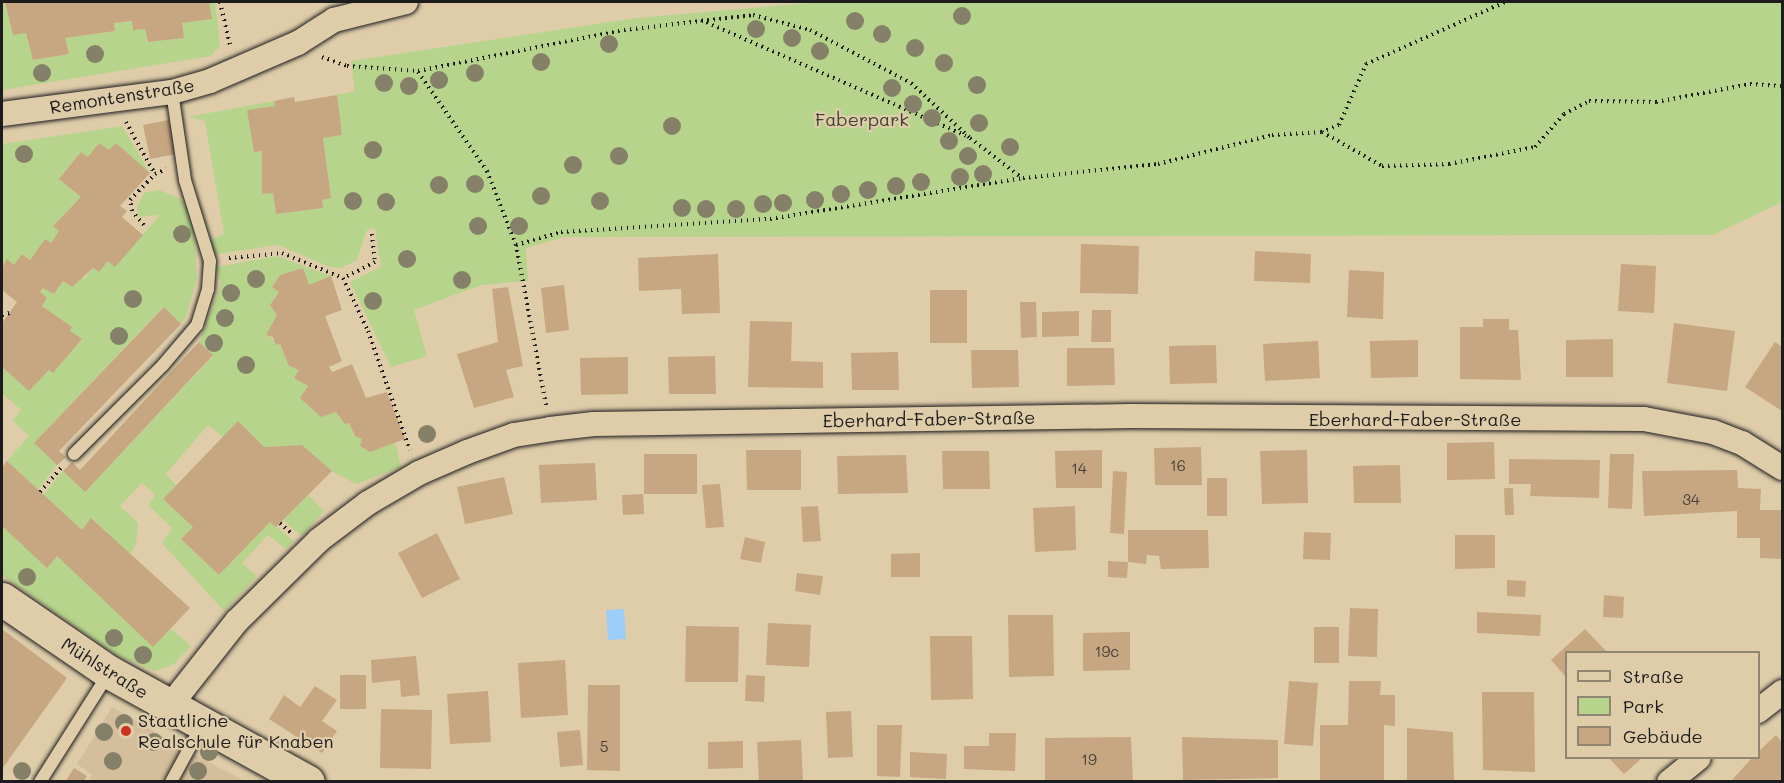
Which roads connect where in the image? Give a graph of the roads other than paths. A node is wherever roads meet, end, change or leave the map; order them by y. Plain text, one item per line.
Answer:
1 (406, 2) edge
2 (172, 92) junction
3 (2, 114) edge
4 (74, 454) road end
5 (1782, 468) edge
6 (2, 599) edge
7 (110, 672) junction
8 (1782, 692) edge
9 (169, 707) junction
10 (1760, 709) edge
11 (202, 725) junction
12 (1698, 759) edge
13 (40, 782) edge
14 (171, 782) edge
15 (308, 782) edge
16 (1668, 782) edge

1 - 2 street, Remontenstraße
2 - 3 street, Remontenstraße
2 - 4 lane
5 - 9 street, Eberhard-Faber-Straße
6 - 7 street, Mühlstraße
7 - 9 street, Mühlstraße
7 - 13 lane
8 - 10 street
9 - 11 street, Mühlstraße
11 - 14 lane
11 - 15 street, Mühlstraße
12 - 16 street

